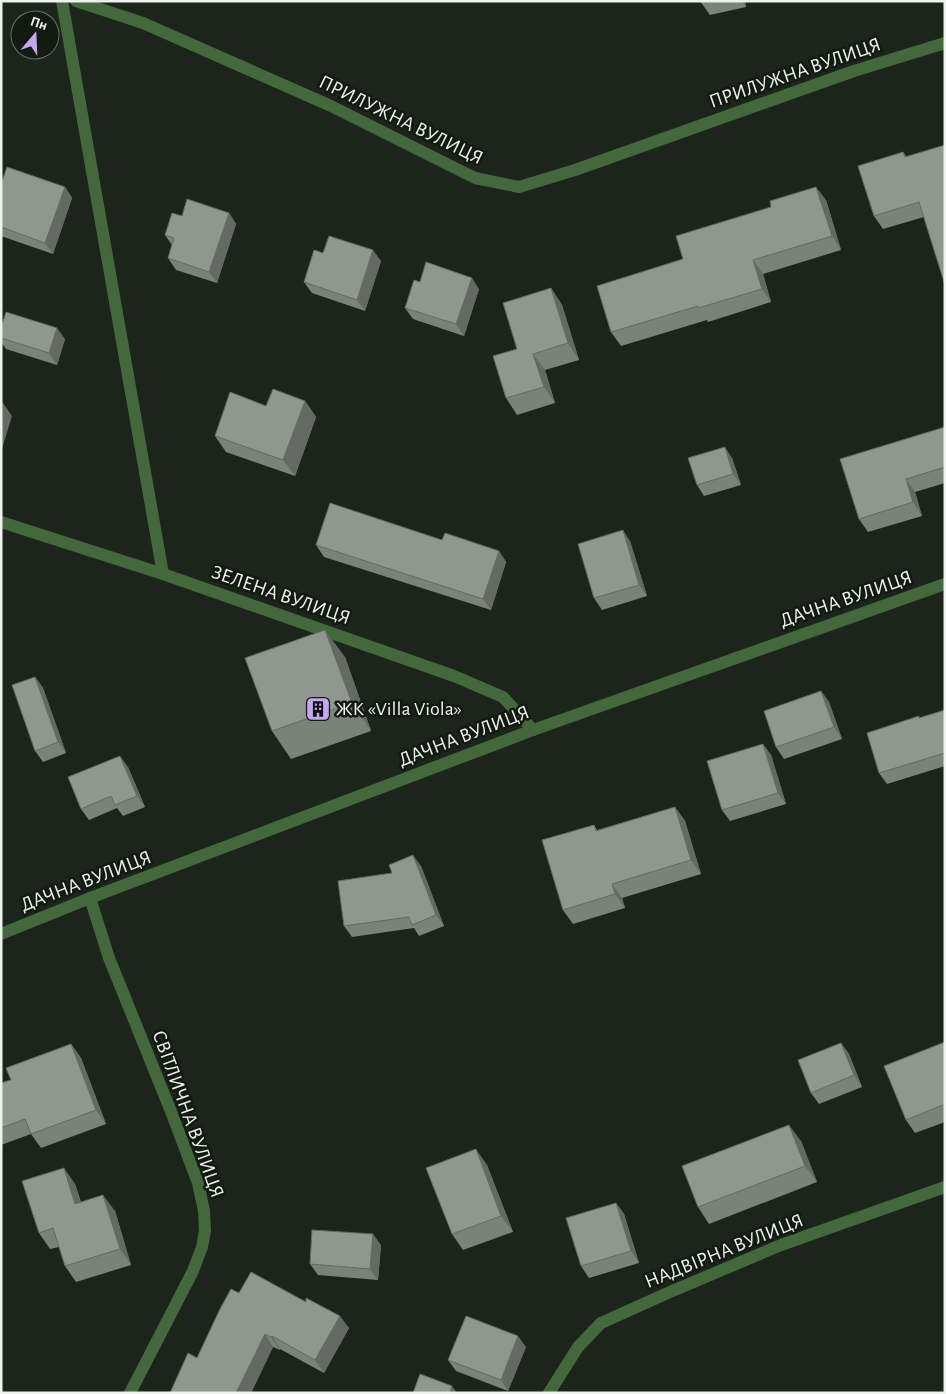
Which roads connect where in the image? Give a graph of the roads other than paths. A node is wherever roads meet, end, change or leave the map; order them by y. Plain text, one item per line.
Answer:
1 (62, 1) edge
2 (76, 1) edge
3 (945, 42) edge
4 (1, 522) edge
5 (164, 574) junction
6 (945, 584) edge
7 (533, 730) junction
8 (90, 898) junction
9 (1, 934) edge
10 (945, 1187) edge
11 (130, 1393) edge
12 (549, 1393) edge

1 - 5 street
2 - 3 street, ПРИЛУЖНА ВУЛИЦЯ
4 - 5 street, ЗЕЛЕНА ВУЛИЦЯ
5 - 7 street, ЗЕЛЕНА ВУЛИЦЯ
6 - 7 street, ДАЧНА ВУЛИЦЯ
7 - 8 street, ДАЧНА ВУЛИЦЯ
8 - 9 street, ДАЧНА ВУЛИЦЯ
8 - 11 street, СВІТЛИЧНА ВУЛИЦЯ
10 - 12 street, НАДВІРНА ВУЛИЦЯ

